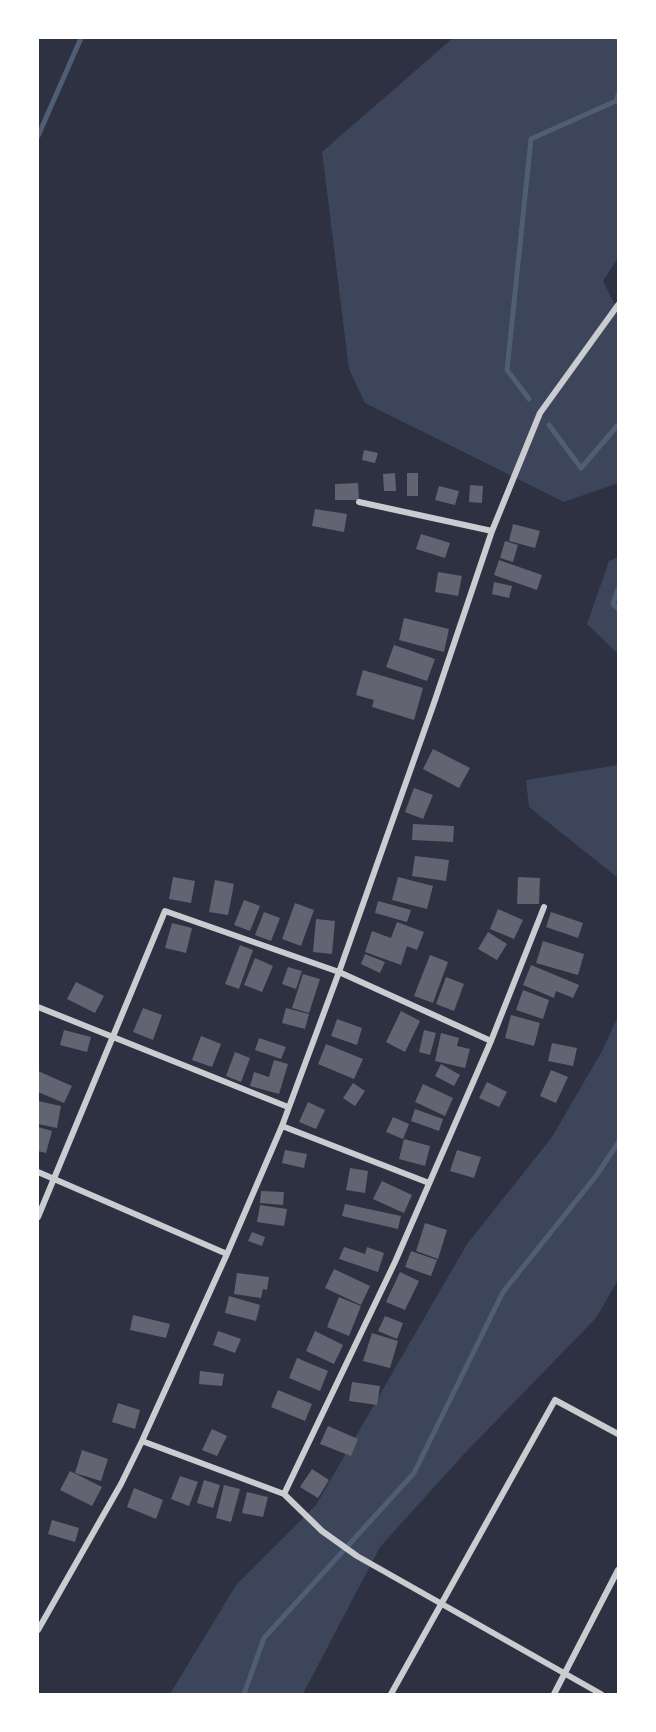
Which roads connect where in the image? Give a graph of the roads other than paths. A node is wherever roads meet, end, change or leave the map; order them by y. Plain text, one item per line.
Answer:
1 (618, 305) edge
2 (359, 502) dead end
3 (492, 531) junction
4 (544, 907) dead end
5 (339, 972) junction
6 (38, 1007) edge
7 (114, 1036) junction
8 (491, 1041) junction
9 (288, 1107) junction
10 (282, 1126) junction
11 (38, 1173) edge
12 (52, 1179) junction
13 (429, 1183) junction
14 (38, 1217) edge
15 (227, 1254) junction
16 (618, 1434) edge
17 (142, 1441) junction
18 (284, 1494) junction
19 (618, 1570) edge
20 (441, 1603) junction
21 (38, 1630) edge
22 (565, 1675) junction
23 (391, 1695) edge
24 (554, 1695) edge
25 (601, 1695) edge

1 - 3 street
2 - 3 street
3 - 5 street
4 - 8 street
5 - 7 street
5 - 8 street
5 - 9 street
6 - 7 street
7 - 9 street
7 - 12 street
8 - 13 street
9 - 10 street
10 - 13 street
10 - 15 street
11 - 12 street
12 - 14 street
12 - 15 street
13 - 18 street
15 - 17 street
16 - 20 street
17 - 18 street
17 - 21 street
18 - 20 street
19 - 22 street
20 - 22 street
20 - 23 street
22 - 24 street
22 - 25 street

